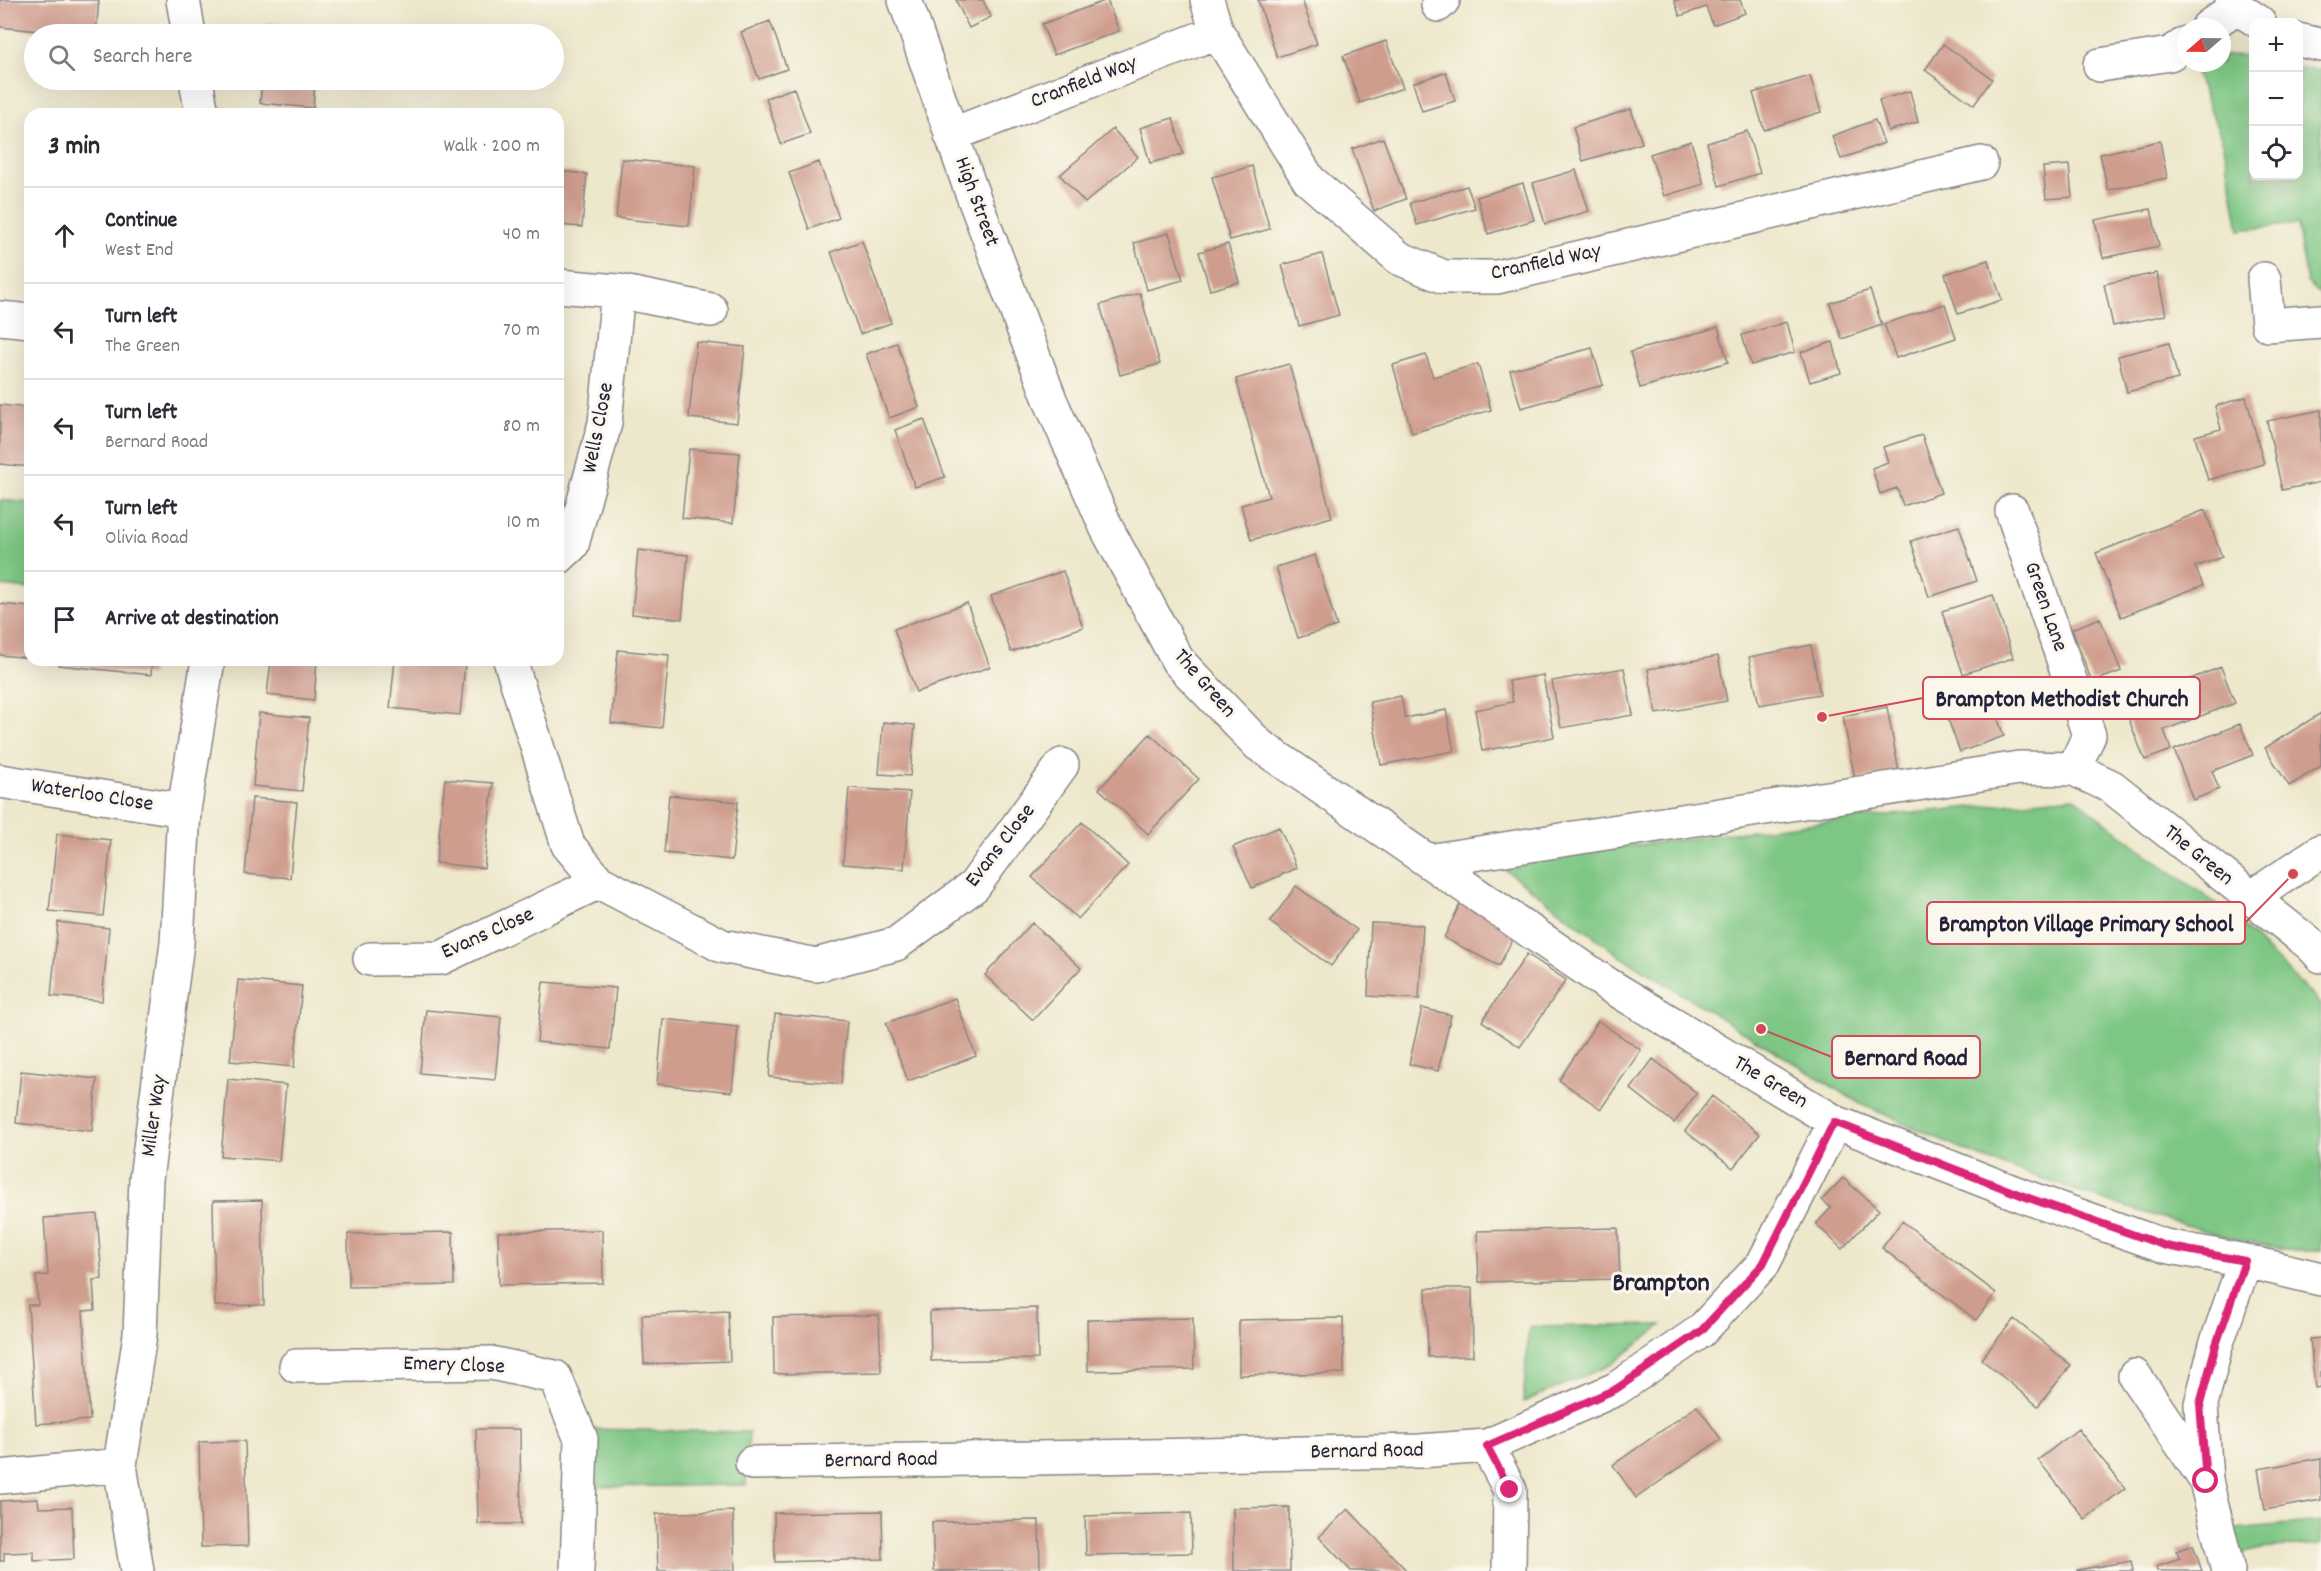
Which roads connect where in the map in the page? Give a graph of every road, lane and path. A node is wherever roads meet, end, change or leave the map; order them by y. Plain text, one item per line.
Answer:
1 (183, 0) edge
2 (905, 0) edge
3 (1207, 0) edge
4 (2242, 10) edge
5 (2226, 18) edge
6 (187, 24) edge
7 (1217, 32) junction
8 (2303, 41) edge
9 (2321, 45) edge
10 (2177, 49) edge
11 (2100, 64) dead end
12 (198, 90) edge
13 (201, 108) edge
14 (951, 135) junction
15 (1981, 164) dead end
16 (2264, 279) dead end
17 (564, 286) edge
18 (618, 291) junction
19 (711, 310) dead end
20 (0, 318) edge
21 (24, 320) edge
22 (2321, 321) edge
23 (1051, 402) joint
24 (2012, 511) dead end
25 (564, 552) edge
26 (207, 666) edge
27 (512, 666) edge
28 (1062, 765) dead end
29 (2074, 769) junction
30 (0, 781) edge
31 (184, 810) junction
32 (2321, 852) edge
33 (1428, 861) junction
34 (599, 882) junction
35 (2251, 898) junction
36 (2321, 956) edge
37 (370, 959) dead end
38 (1834, 1122) junction
39 (2245, 1261) junction
40 (2321, 1279) edge
41 (296, 1366) dead end
42 (2136, 1376) dead end
43 (1487, 1446) junction
44 (752, 1463) dead end
45 (120, 1465) junction
46 (0, 1477) edge
47 (2206, 1481) junction
48 (137, 1571) edge
49 (577, 1571) edge
50 (1509, 1571) edge
51 (2228, 1571) edge

1 - 6 street
2 - 14 street, High Street
3 - 7 street, Cranfield Way
4 - 5 street
7 - 14 street, Cranfield Way
7 - 15 street, Cranfield Way
8 - 9 street
10 - 11 street
12 - 13 street
14 - 23 street, High Street
16 - 22 street
17 - 18 street
18 - 19 street
18 - 25 street, Wells Close
20 - 21 street
23 - 33 street, The Green
24 - 29 street, Green Lane
26 - 31 street, Miller Way
27 - 34 street, Evans Close
28 - 34 street, Evans Close
29 - 33 street, The Green
29 - 35 street, The Green
30 - 31 street, Waterloo Close
31 - 45 street, Miller Way
32 - 35 street
33 - 38 street, The Green
34 - 37 street, Evans Close
35 - 36 street, The Green
38 - 39 street, The Green
38 - 43 street, Bernard Road
39 - 40 street, The Green
39 - 47 street
41 - 49 street, Emery Close
42 - 47 street
43 - 44 street, Bernard Road
43 - 50 street
45 - 46 street
45 - 48 street, Miller Way
47 - 51 street

